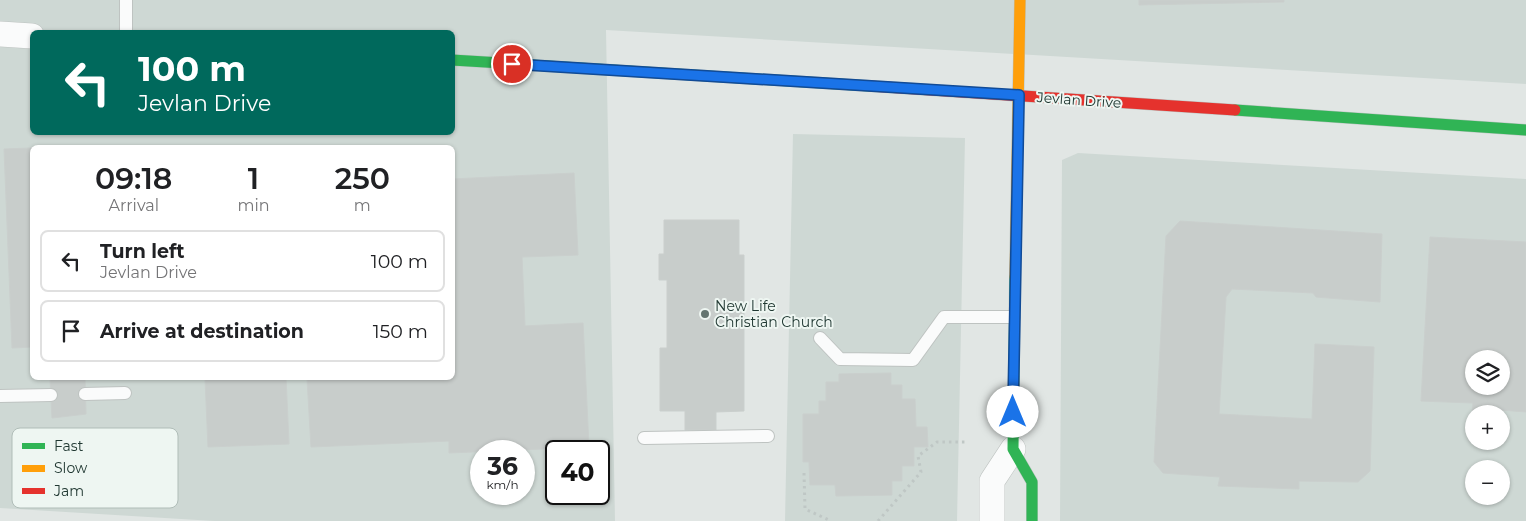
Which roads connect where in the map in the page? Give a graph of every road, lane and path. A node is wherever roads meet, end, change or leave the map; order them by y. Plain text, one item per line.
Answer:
1 (126, 0) edge
2 (1020, 0) edge
3 (126, 30) edge
4 (0, 34) edge
5 (30, 36) edge
6 (455, 60) edge
7 (1019, 95) junction
8 (1526, 130) edge
9 (1014, 317) junction
10 (820, 338) dead end
11 (125, 392) dead end
12 (85, 394) dead end
13 (51, 395) dead end
14 (0, 396) edge
15 (768, 436) dead end
16 (644, 438) dead end
17 (967, 442) dead end
18 (1013, 449) junction
19 (804, 473) dead end
20 (831, 521) edge
21 (878, 521) edge
22 (992, 521) edge
23 (1032, 521) edge

1 - 3 lane
2 - 7 street
4 - 5 street
6 - 7 street, Jevlan Drive
7 - 8 street, Jevlan Drive
7 - 9 street
9 - 10 lane
9 - 18 street
11 - 12 lane
13 - 14 lane
15 - 16 lane
17 - 21 path
18 - 22 street
18 - 23 street
19 - 20 path

